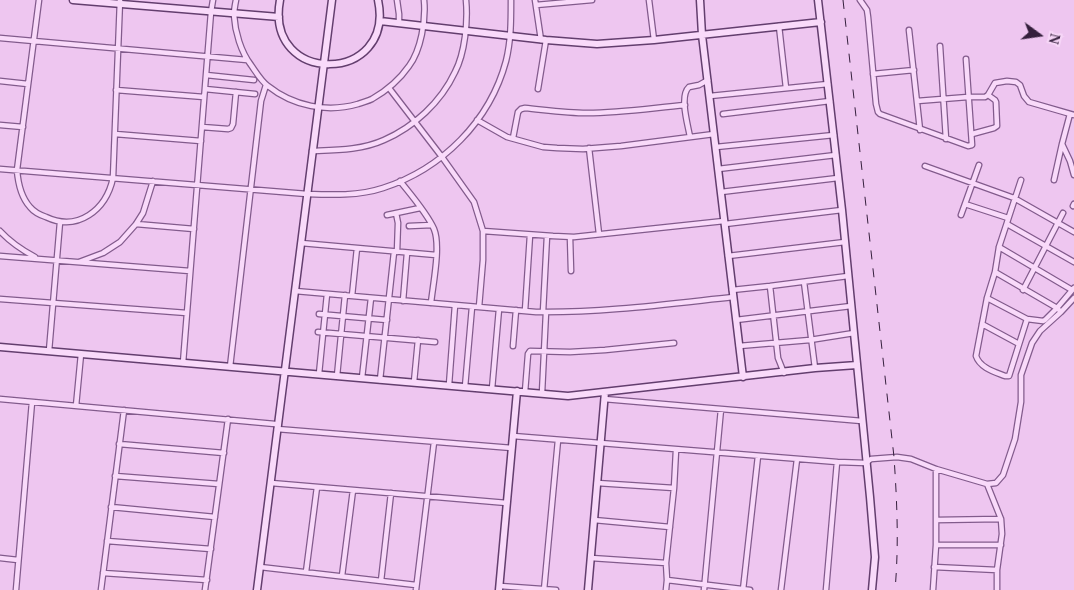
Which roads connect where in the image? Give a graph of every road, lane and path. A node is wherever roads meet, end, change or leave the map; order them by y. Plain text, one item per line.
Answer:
1 (39, 0) edge
2 (74, 0) edge
3 (213, 0) edge
4 (236, 0) edge
5 (280, 0) edge
6 (330, 0) edge
7 (378, 0) edge
8 (397, 0) edge
9 (424, 0) edge
10 (466, 0) edge
11 (511, 0) edge
12 (592, 0) edge
13 (648, 0) edge
14 (700, 0) edge
15 (818, 0) edge
16 (860, 0) edge
17 (120, 2) edge
18 (536, 3) edge
19 (211, 12) junction
20 (234, 14) junction
21 (278, 17) junction
22 (380, 21) junction
23 (821, 22) junction
24 (399, 23) junction
25 (424, 26) junction
26 (779, 26) junction
27 (910, 30) dead end
28 (465, 31) junction
29 (702, 34) junction
30 (510, 36) junction
31 (0, 38) edge
32 (544, 40) junction
33 (654, 40) junction
34 (34, 41) junction
35 (940, 46) dead end
36 (118, 48) junction
37 (208, 56) junction
38 (966, 59) dead end
39 (247, 60) junction
40 (322, 65) junction
41 (914, 70) junction
42 (874, 74) junction
43 (206, 75) junction
44 (254, 80) dead end
45 (708, 80) junction
46 (0, 81) edge
47 (15, 83) junction
48 (28, 84) junction
49 (828, 84) junction
50 (266, 85) junction
51 (389, 88) junction
52 (786, 88) junction
53 (205, 89) junction
54 (538, 89) dead end
55 (116, 90) junction
56 (27, 92) junction
57 (236, 92) junction
58 (255, 94) dead end
59 (988, 95) junction
60 (710, 96) junction
61 (204, 97) junction
62 (968, 97) junction
63 (944, 99) junction
64 (917, 101) junction
65 (830, 102) junction
66 (685, 105) junction
67 (316, 107) junction
68 (723, 114) dead end
69 (1072, 115) edge
70 (477, 120) junction
71 (415, 122) junction
72 (0, 125) edge
73 (23, 127) junction
74 (202, 127) junction
75 (920, 130) junction
76 (115, 134) junction
77 (714, 134) junction
78 (972, 134) junction
79 (834, 135) junction
80 (690, 137) junction
81 (513, 138) junction
82 (946, 139) junction
83 (201, 141) junction
84 (1062, 144) junction
85 (716, 147) junction
86 (589, 148) junction
87 (312, 151) junction
88 (836, 155) junction
89 (442, 157) junction
90 (979, 165) dead end
91 (924, 166) dead end
92 (718, 168) junction
93 (0, 169) edge
94 (17, 170) junction
95 (1074, 175) edge
96 (113, 178) junction
97 (838, 178) junction
98 (1021, 180) dead end
99 (1054, 180) dead end
100 (153, 181) junction
101 (400, 181) junction
102 (972, 182) junction
103 (197, 185) junction
104 (251, 190) junction
105 (721, 192) junction
106 (305, 194) junction
107 (1014, 198) junction
108 (965, 204) junction
109 (420, 208) junction
110 (842, 210) junction
111 (396, 213) junction
112 (1062, 213) dead end
113 (387, 215) dead end
114 (961, 215) dead end
115 (1008, 218) junction
116 (60, 222) junction
117 (724, 223) junction
118 (1058, 223) junction
119 (136, 224) junction
120 (1007, 224) junction
121 (432, 225) junction
122 (409, 226) dead end
123 (194, 229) junction
124 (483, 231) junction
125 (0, 232) edge
126 (1074, 232) edge
127 (530, 234) junction
128 (598, 234) junction
129 (547, 236) junction
130 (570, 237) junction
131 (845, 242) junction
132 (301, 244) junction
133 (1046, 246) junction
134 (999, 247) junction
135 (357, 248) junction
136 (395, 252) junction
137 (407, 253) junction
138 (0, 256) edge
139 (436, 256) junction
140 (728, 256) junction
141 (38, 259) junction
142 (57, 260) junction
143 (78, 262) junction
144 (1074, 262) edge
145 (1035, 268) junction
146 (571, 271) dead end
147 (190, 272) junction
148 (994, 272) junction
149 (848, 276) junction
150 (804, 282) junction
151 (770, 286) junction
152 (1073, 289) edge
153 (1023, 290) junction
154 (295, 291) junction
155 (327, 294) junction
156 (733, 294) junction
157 (345, 295) junction
158 (352, 296) junction
159 (371, 298) junction
160 (988, 298) junction
161 (1074, 298) edge
162 (0, 299) edge
163 (389, 299) junction
164 (403, 300) junction
165 (53, 303) junction
166 (431, 303) junction
167 (455, 305) junction
168 (851, 306) junction
169 (472, 307) junction
170 (479, 307) junction
171 (499, 309) junction
172 (516, 310) junction
173 (1059, 310) junction
174 (525, 311) junction
175 (544, 312) junction
176 (808, 312) junction
177 (187, 313) junction
178 (319, 314) dead end
179 (325, 314) junction
180 (774, 315) junction
181 (343, 316) junction
182 (368, 318) junction
183 (1027, 319) junction
184 (386, 320) junction
185 (736, 320) junction
186 (982, 324) junction
187 (320, 332) junction
188 (854, 333) junction
189 (341, 334) junction
190 (367, 336) junction
191 (385, 337) junction
192 (418, 340) junction
193 (810, 340) junction
194 (435, 342) dead end
195 (776, 342) junction
196 (674, 343) dead end
197 (1019, 344) junction
198 (513, 346) dead end
199 (739, 346) junction
200 (0, 347) edge
201 (49, 351) junction
202 (544, 352) junction
203 (81, 354) junction
204 (183, 363) junction
205 (857, 365) junction
206 (230, 367) junction
207 (814, 368) junction
208 (283, 371) junction
209 (784, 373) junction
210 (319, 374) junction
211 (337, 376) junction
212 (743, 377) junction
213 (362, 378) junction
214 (380, 380) junction
215 (414, 382) junction
216 (449, 386) junction
217 (465, 387) junction
218 (492, 389) junction
219 (516, 391) junction
220 (525, 392) junction
221 (605, 392) junction
222 (542, 394) junction
223 (0, 399) edge
224 (604, 400) junction
225 (32, 402) junction
226 (76, 406) junction
227 (124, 410) junction
228 (721, 410) junction
229 (228, 419) junction
230 (862, 421) junction
231 (276, 426) junction
232 (513, 436) junction
233 (558, 440) junction
234 (434, 442) junction
235 (601, 443) junction
236 (119, 444) junction
237 (512, 448) junction
238 (676, 450) junction
239 (224, 453) junction
240 (717, 453) junction
241 (758, 456) junction
242 (797, 459) junction
243 (837, 462) junction
244 (866, 463) junction
245 (936, 469) junction
246 (115, 476) junction
247 (271, 483) junction
248 (597, 483) junction
249 (219, 484) junction
250 (987, 484) junction
251 (318, 487) junction
252 (674, 488) junction
253 (353, 490) junction
254 (391, 493) junction
255 (427, 496) junction
256 (507, 503) junction
257 (111, 507) junction
258 (215, 517) junction
259 (1001, 519) junction
260 (594, 520) junction
261 (936, 520) junction
262 (670, 527) junction
263 (107, 541) junction
264 (936, 545) junction
265 (1001, 545) junction
266 (211, 549) junction
267 (0, 558) edge
268 (591, 558) junction
269 (18, 560) junction
270 (666, 563) junction
271 (260, 567) junction
272 (934, 567) junction
273 (997, 570) junction
274 (306, 572) junction
275 (103, 573) junction
276 (342, 576) junction
277 (206, 580) junction
278 (667, 580) junction
279 (381, 581) junction
280 (705, 584) junction
281 (416, 587) edge
282 (500, 588) edge
283 (16, 590) edge
284 (101, 590) edge
285 (205, 590) edge
286 (256, 590) edge
287 (544, 590) edge
288 (556, 590) edge
289 (588, 590) edge
290 (666, 590) edge
291 (704, 590) edge
292 (743, 590) edge
293 (750, 590) edge
294 (781, 590) edge
295 (826, 590) edge
296 (872, 590) edge
297 (933, 590) edge
298 (997, 590) edge

1 - 34 street
2 - 17 street
3 - 19 street
4 - 20 street
5 - 21 street
6 - 40 street
7 - 22 street
8 - 24 street
9 - 25 street
10 - 28 street
11 - 30 street
12 - 18 street
13 - 33 street
14 - 29 street
15 - 23 street
16 - 42 street
17 - 19 street
17 - 36 street
18 - 32 street
19 - 20 street
19 - 37 street
20 - 21 street
20 - 39 street
21 - 40 street
22 - 24 street
22 - 40 street
23 - 26 street
23 - 49 street
24 - 25 street
25 - 28 street
25 - 51 street
26 - 29 street
26 - 52 street
27 - 41 street
28 - 30 street
28 - 71 street
29 - 33 street
29 - 45 street
30 - 32 street
30 - 70 street
31 - 34 street
32 - 33 street
32 - 54 street
34 - 36 street
34 - 48 street
35 - 63 street
36 - 37 street
36 - 55 street
37 - 39 street
37 - 43 street
38 - 62 street
39 - 50 street
40 - 67 street
41 - 42 street
41 - 64 street
42 - 75 street
43 - 44 street
43 - 53 street
45 - 60 street
45 - 66 street
46 - 47 street
47 - 48 street
47 - 56 street
48 - 56 street
49 - 52 street
49 - 65 street
50 - 67 street
50 - 104 street
51 - 67 street
51 - 71 street
52 - 60 street
53 - 57 street
53 - 61 street
55 - 61 street
55 - 76 street
56 - 73 street
57 - 58 street
57 - 74 street
59 - 62 street
59 - 69 street
59 - 78 street
60 - 77 street
61 - 74 street
62 - 63 street
62 - 78 street
63 - 64 street
63 - 82 street
64 - 75 street
65 - 68 street
65 - 79 street
66 - 80 street
66 - 81 street
67 - 87 street
67 - 106 street
69 - 84 street
70 - 81 street
70 - 89 street
71 - 87 street
71 - 89 street
72 - 73 street
73 - 94 street
74 - 83 street
75 - 82 street
76 - 83 street
76 - 96 street
77 - 80 street
77 - 85 street
78 - 82 street
79 - 85 street
79 - 88 street
80 - 86 street
81 - 86 street
83 - 103 street
84 - 95 street
84 - 99 street
85 - 92 street
86 - 128 street
87 - 106 street
88 - 92 street
88 - 97 street
89 - 101 street
89 - 124 street
90 - 102 street
91 - 102 street
92 - 105 street
93 - 94 street
94 - 96 street
94 - 116 street
96 - 100 street
96 - 116 street
97 - 105 street
97 - 110 street
98 - 107 street
100 - 103 street
100 - 119 street
101 - 106 street
101 - 109 street
102 - 107 street
102 - 108 street
103 - 104 street
103 - 123 street
104 - 106 street
104 - 206 street
105 - 117 street
106 - 132 street
106 - 208 street
107 - 115 street
107 - 118 street
108 - 114 street
108 - 115 street
109 - 111 street
109 - 121 street
110 - 117 street
110 - 131 street
111 - 113 street
111 - 136 street
112 - 118 street
115 - 120 street
116 - 142 street
117 - 128 street
117 - 140 street
118 - 126 street
118 - 133 street
119 - 123 street
119 - 143 street
120 - 133 street
120 - 134 street
121 - 122 street
121 - 139 street
123 - 147 street
124 - 127 street
124 - 170 street
125 - 141 street
127 - 129 street
127 - 174 street
128 - 130 street
129 - 130 street
129 - 175 street
130 - 146 street
131 - 140 street
131 - 149 street
132 - 135 street
132 - 154 street
133 - 144 street
133 - 145 street
134 - 145 street
134 - 148 street
135 - 136 street
135 - 158 street
136 - 137 street
136 - 163 street
137 - 139 street
137 - 164 street
138 - 141 street
139 - 166 street
140 - 156 street
141 - 142 street
142 - 143 street
142 - 165 street
143 - 147 street
145 - 152 street
145 - 153 street
147 - 177 street
148 - 153 street
148 - 160 street
149 - 150 street
149 - 168 street
150 - 151 street
150 - 176 street
151 - 156 street
151 - 180 street
152 - 173 street
153 - 173 street
154 - 155 street
154 - 208 street
155 - 157 street
155 - 179 street
156 - 175 street
156 - 185 street
157 - 158 street
157 - 181 street
158 - 159 street
159 - 163 street
159 - 182 street
160 - 183 street
160 - 186 street
161 - 173 street
162 - 165 street
163 - 164 street
163 - 184 street
164 - 166 street
165 - 177 street
165 - 201 street
166 - 167 street
167 - 169 street
167 - 216 street
168 - 176 street
168 - 188 street
169 - 170 street
169 - 217 street
170 - 171 street
171 - 172 street
171 - 218 street
172 - 174 street
172 - 198 street
173 - 183 street
173 - 250 street
174 - 175 street
175 - 202 street
176 - 180 street
176 - 193 street
177 - 204 street
178 - 179 street
179 - 181 street
179 - 187 street
180 - 185 street
180 - 195 street
181 - 182 street
181 - 189 street
182 - 184 street
182 - 190 street
183 - 197 street
184 - 191 street
185 - 199 street
186 - 197 street
186 - 197 street
187 - 189 street
187 - 210 street
188 - 193 street
188 - 205 street
189 - 190 street
189 - 211 street
190 - 191 street
190 - 213 street
191 - 192 street
191 - 214 street
192 - 194 street
192 - 215 street
193 - 195 street
193 - 207 street
195 - 199 street
195 - 209 street
196 - 202 street
199 - 212 street
200 - 201 street
201 - 203 street
202 - 220 street
202 - 222 street
203 - 204 street
203 - 226 street
204 - 206 street
205 - 207 street
205 - 230 street
206 - 208 street
207 - 209 street
208 - 210 street
208 - 231 street
209 - 212 street
210 - 211 street
211 - 213 street
212 - 221 street
213 - 214 street
214 - 215 street
215 - 216 street
216 - 217 street
217 - 218 street
218 - 219 street
219 - 220 street
219 - 232 street
220 - 222 street
221 - 222 street
221 - 224 street
223 - 225 street
224 - 228 street
224 - 235 street
225 - 226 street
225 - 269 street
226 - 227 street
227 - 229 street
227 - 236 street
228 - 230 street
228 - 240 street
229 - 231 street
229 - 239 street
230 - 244 street
231 - 234 street
231 - 247 street
231 - 286 street
232 - 233 street
232 - 237 street
233 - 235 street
233 - 287 street
234 - 237 street
234 - 255 street
235 - 238 street
235 - 248 street
236 - 239 street
236 - 246 street
237 - 256 street
238 - 240 street
238 - 252 street
239 - 249 street
240 - 241 street
240 - 280 street
241 - 242 street
241 - 292 street
242 - 243 street
242 - 294 street
243 - 244 street
243 - 295 street
244 - 245 street
244 - 296 street
245 - 250 street
245 - 261 street
246 - 249 street
246 - 257 street
247 - 251 street
247 - 271 street
248 - 252 street
248 - 260 street
249 - 258 street
250 - 259 street
251 - 253 street
251 - 274 street
252 - 262 street
253 - 254 street
253 - 276 street
254 - 255 street
254 - 279 street
255 - 256 street
255 - 281 street
256 - 282 street
257 - 258 street
257 - 263 street
258 - 266 street
259 - 261 street
259 - 265 street
260 - 262 street
260 - 268 street
261 - 264 street
262 - 270 street
263 - 266 street
263 - 275 street
264 - 265 street
264 - 272 street
265 - 273 street
266 - 277 street
267 - 269 street
268 - 270 street
268 - 289 street
269 - 283 street
270 - 278 street
271 - 274 street
271 - 286 street
272 - 273 street
272 - 297 street
273 - 298 street
274 - 276 street
275 - 277 street
275 - 284 street
276 - 279 street
277 - 285 street
278 - 280 street
278 - 290 street
279 - 281 street
280 - 291 street
280 - 292 street
282 - 287 street
287 - 288 street
292 - 293 street

